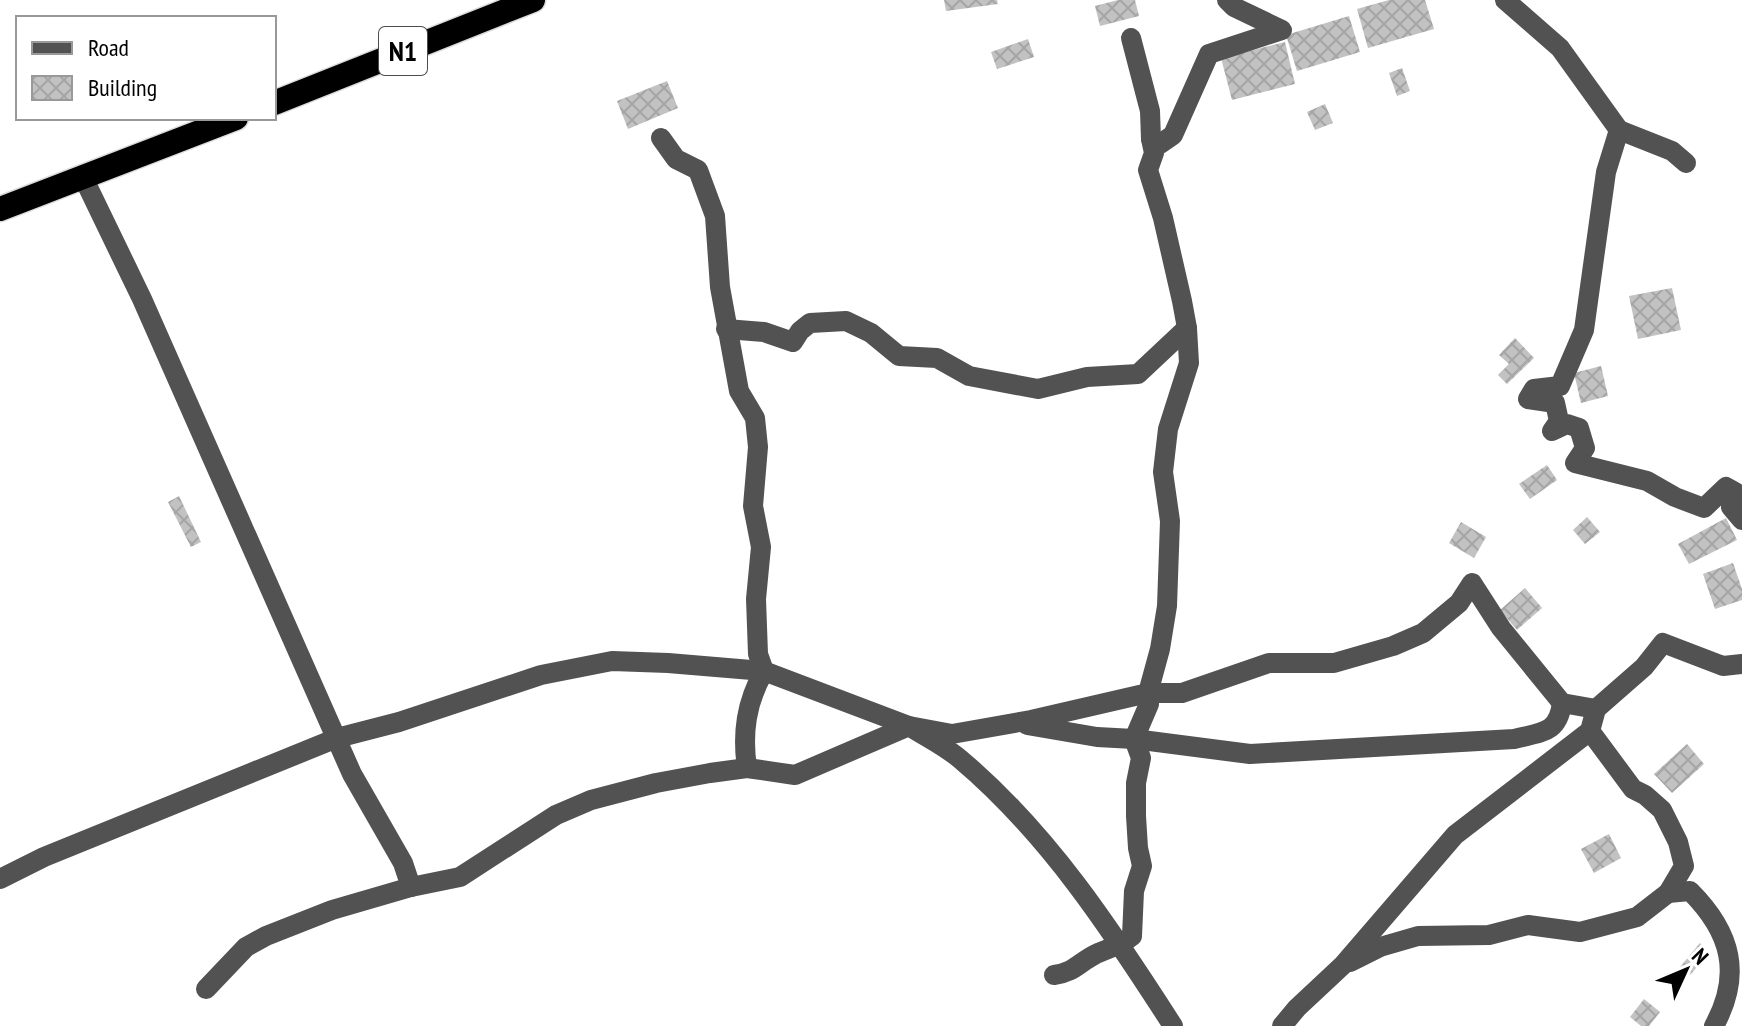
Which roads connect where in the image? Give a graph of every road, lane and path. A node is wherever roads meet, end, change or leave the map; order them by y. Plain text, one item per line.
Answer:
1 (533, 0) edge
2 (1227, 0) edge
3 (1505, 0) edge
4 (1131, 38) dead end
5 (276, 102) edge
6 (231, 120) edge
7 (1619, 130) junction
8 (661, 138) dead end
9 (1151, 139) junction
10 (1686, 163) dead end
11 (84, 179) junction
12 (0, 209) edge
13 (1187, 328) junction
14 (726, 329) junction
15 (1742, 520) edge
16 (1742, 664) edge
17 (764, 671) junction
18 (1148, 693) junction
19 (1562, 703) junction
20 (1596, 709) junction
21 (1015, 723) junction
22 (909, 726) junction
23 (1590, 731) junction
24 (337, 738) junction
25 (1134, 739) junction
26 (747, 768) junction
27 (0, 879) edge
28 (411, 887) junction
29 (1668, 893) junction
30 (1121, 945) junction
31 (1343, 965) junction
32 (1054, 975) dead end
33 (206, 989) dead end
34 (1173, 1026) edge
35 (1282, 1026) edge
36 (1714, 1026) edge

1 - 5 highway, N1
2 - 9 street
3 - 7 street
4 - 9 street
6 - 11 highway
7 - 10 street
7 - 15 street
8 - 14 street
9 - 13 street
11 - 12 highway
11 - 24 street
13 - 14 street
13 - 18 street
14 - 17 street
16 - 20 street
17 - 22 street
17 - 24 street
17 - 26 street
18 - 19 street
18 - 21 street
18 - 25 street
19 - 20 street
19 - 25 street
20 - 23 street
21 - 22 street
21 - 25 street
22 - 26 street
22 - 30 street
23 - 29 street
23 - 31 street
24 - 27 street
24 - 28 street
25 - 30 street
26 - 28 street
28 - 33 street
29 - 31 street
29 - 36 street
30 - 32 street
30 - 34 street
31 - 35 street

